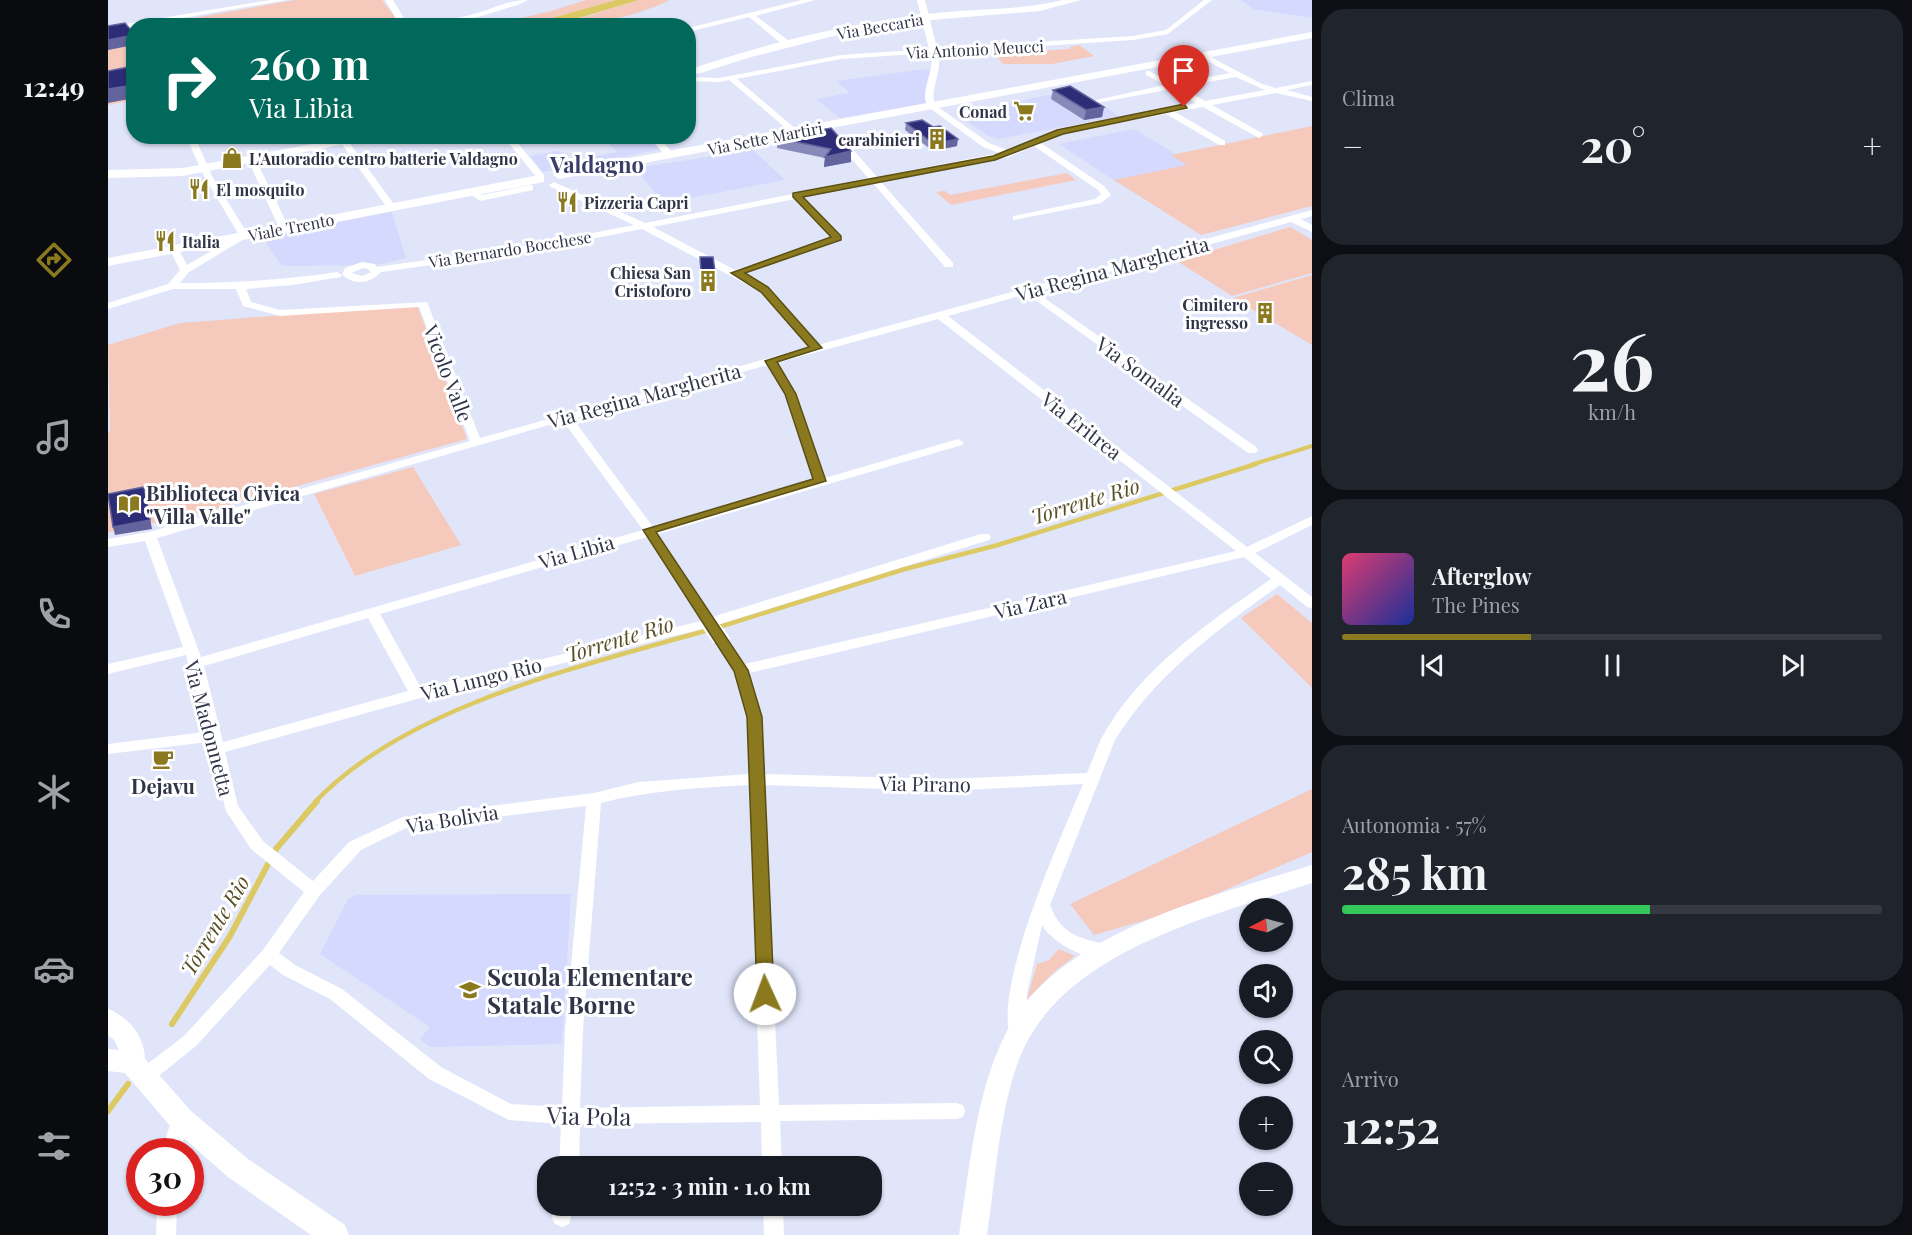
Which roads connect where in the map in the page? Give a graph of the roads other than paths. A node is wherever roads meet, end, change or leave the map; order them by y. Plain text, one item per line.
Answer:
1 (283, 0) edge
2 (389, 0) edge
3 (525, 0) edge
4 (811, 0) edge
5 (921, 0) edge
6 (1076, 0) edge
7 (1208, 0) edge
8 (750, 14) junction
9 (174, 18) edge
10 (400, 18) edge
11 (461, 18) edge
12 (927, 18) junction
13 (126, 26) edge
14 (696, 28) edge
15 (108, 29) edge
16 (1312, 35) edge
17 (786, 43) junction
18 (935, 51) junction
19 (1203, 56) junction
20 (696, 73) edge
21 (1149, 73) dead end
22 (1238, 74) junction
23 (696, 76) edge
24 (730, 77) junction
25 (1312, 83) edge
26 (1173, 86) junction
27 (1274, 90) junction
28 (1312, 99) edge
29 (1202, 103) junction
30 (932, 106) junction
31 (1101, 108) edge
32 (1165, 110) junction
33 (1110, 114) dead end
34 (1120, 120) junction
35 (827, 126) junction
36 (794, 132) junction
37 (1259, 135) dead end
38 (1033, 142) junction
39 (1222, 143) dead end
40 (193, 144) edge
41 (340, 144) edge
42 (346, 144) edge
43 (515, 144) edge
44 (659, 144) edge
45 (1009, 154) junction
46 (670, 155) junction
47 (252, 160) junction
48 (204, 169) junction
49 (108, 174) edge
50 (549, 180) junction
51 (877, 180) junction
52 (474, 193) joint
53 (797, 195) junction
54 (391, 207) junction
55 (1312, 213) edge
56 (1016, 218) dead end
57 (1292, 218) junction
58 (642, 225) junction
59 (284, 228) junction
60 (1312, 229) edge
61 (244, 236) junction
62 (174, 250) junction
63 (108, 262) edge
64 (949, 264) dead end
65 (185, 270) junction
66 (376, 270) dead end
67 (736, 273) junction
68 (337, 275) dead end
69 (172, 286) junction
70 (240, 286) junction
71 (1029, 291) junction
72 (108, 306) edge
73 (940, 315) junction
74 (816, 348) junction
75 (771, 361) junction
76 (566, 417) junction
77 (476, 442) junction
78 (958, 443) dead end
79 (1252, 450) dead end
80 (820, 481) junction
81 (1312, 520) edge
82 (649, 530) junction
83 (150, 536) junction
84 (985, 537) dead end
85 (108, 543) edge
86 (1245, 553) junction
87 (1280, 579) junction
88 (1312, 604) edge
89 (371, 611) junction
90 (713, 629) junction
91 (193, 657) junction
92 (108, 669) edge
93 (741, 670) junction
94 (417, 694) junction
95 (216, 742) junction
96 (108, 749) edge
97 (1092, 778) junction
98 (757, 779) junction
99 (594, 799) junction
100 (1312, 874) edge
101 (314, 891) junction
102 (1042, 905) junction
103 (1107, 952) junction
104 (269, 955) junction
105 (108, 1020) edge
106 (1018, 1035) junction
107 (128, 1067) edge
108 (956, 1111) dead end
109 (770, 1114) junction
110 (572, 1116) junction
111 (181, 1119) junction
112 (175, 1138) edge
113 (570, 1156) edge
114 (772, 1156) edge
115 (167, 1216) edge
116 (773, 1216) edge
117 (166, 1235) edge
118 (335, 1235) edge
119 (774, 1235) edge
120 (973, 1235) edge

1 - 9 street
2 - 10 street
3 - 11 street
4 - 8 street
5 - 12 street
6 - 12 main road, Via Beccaria
7 - 18 street, Via Antonio Meucci
8 - 14 street
8 - 17 street
12 - 17 main road, Via Beccaria
12 - 18 street
13 - 15 street
16 - 19 main road, Via Sette Martiri
17 - 20 main road, Via Beccaria
18 - 24 street, Via Antonio Meucci
18 - 30 street
19 - 22 street
19 - 30 main road, Via Sette Martiri
21 - 26 street
22 - 26 street
22 - 27 street
23 - 24 street, Via Antonio Meucci
24 - 36 street
25 - 27 street, Via Bernardo Bocchese
26 - 29 street
26 - 31 street
27 - 28 street
27 - 29 street, Via Bernardo Bocchese
29 - 32 street, Via Bernardo Bocchese
29 - 37 street
30 - 35 main road, Via Sette Martiri
30 - 45 street
32 - 34 street, Via Bernardo Bocchese
32 - 39 street
33 - 34 street
34 - 38 street, Via Bernardo Bocchese
35 - 36 main road, Via Sette Martiri
35 - 51 street
36 - 46 main road, Via Sette Martiri
38 - 45 street, Via Bernardo Bocchese
38 - 56 street
40 - 48 street
41 - 47 main road
42 - 54 street
43 - 50 street
44 - 46 street
45 - 51 street, Via Bernardo Bocchese
46 - 50 main road, Via Sette Martiri
47 - 48 main road
47 - 59 street
48 - 49 main road
48 - 61 street
50 - 52 main road, Via Sette Martiri
50 - 58 street
51 - 53 street, Via Bernardo Bocchese
51 - 64 street
52 - 54 main road, Viale Trento
53 - 58 street, Via Bernardo Bocchese
53 - 67 street
54 - 59 main road, Viale Trento
55 - 57 street, Via Regina Margherita
57 - 60 street
57 - 71 street, Via Regina Margherita
58 - 66 street, Via Bernardo Bocchese
58 - 67 street
59 - 61 main road, Viale Trento
61 - 62 main road, Viale Trento
61 - 65 street
62 - 63 main road, Viale Trento
62 - 65 street
65 - 69 street
67 - 74 street
68 - 70 street
69 - 70 street
69 - 72 street
70 - 77 street, Vicolo Valle
71 - 73 street, Via Regina Margherita
71 - 79 street, Via Somalia
73 - 74 street, Via Regina Margherita
73 - 86 street, Via Eritrea
74 - 75 street, Via Regina Margherita
75 - 76 street, Via Regina Margherita
75 - 80 street
76 - 77 street, Via Regina Margherita
76 - 82 street
77 - 83 street, Via Regina Margherita
78 - 80 street, Via Libia
80 - 82 street, Via Libia
81 - 86 street, Via Zara
82 - 89 street, Via Libia
82 - 90 street
83 - 85 street, Via Regina Margherita
83 - 91 street, Via Madonnetta
84 - 90 street, Via Lungo Rio
86 - 87 street, Via Eritrea
86 - 93 street, Via Zara
87 - 88 street, Via Eritrea
87 - 97 street
89 - 91 street, Via Libia
89 - 94 street
90 - 93 street
90 - 94 street, Via Lungo Rio
91 - 92 street, Via Libia
91 - 95 street, Via Madonnetta
93 - 98 street
94 - 95 street, Via Lungo Rio
95 - 96 street, Via Lungo Rio
95 - 101 street, Via Madonnetta
97 - 98 street, Via Pirano
97 - 102 street
98 - 99 street, Via Bolivia
98 - 109 street
99 - 101 street, Via Bolivia
99 - 110 street
100 - 103 main road
101 - 104 street, Via Bolivia
102 - 103 street
102 - 106 street
103 - 106 main road
104 - 107 street, Via Bolivia
104 - 110 street, Via Pola
105 - 107 main road
106 - 120 main road
107 - 111 main road
108 - 109 street, Via Pola
109 - 110 street, Via Pola
109 - 114 street
110 - 113 street
111 - 112 street
111 - 118 main road
115 - 117 street
116 - 119 street

